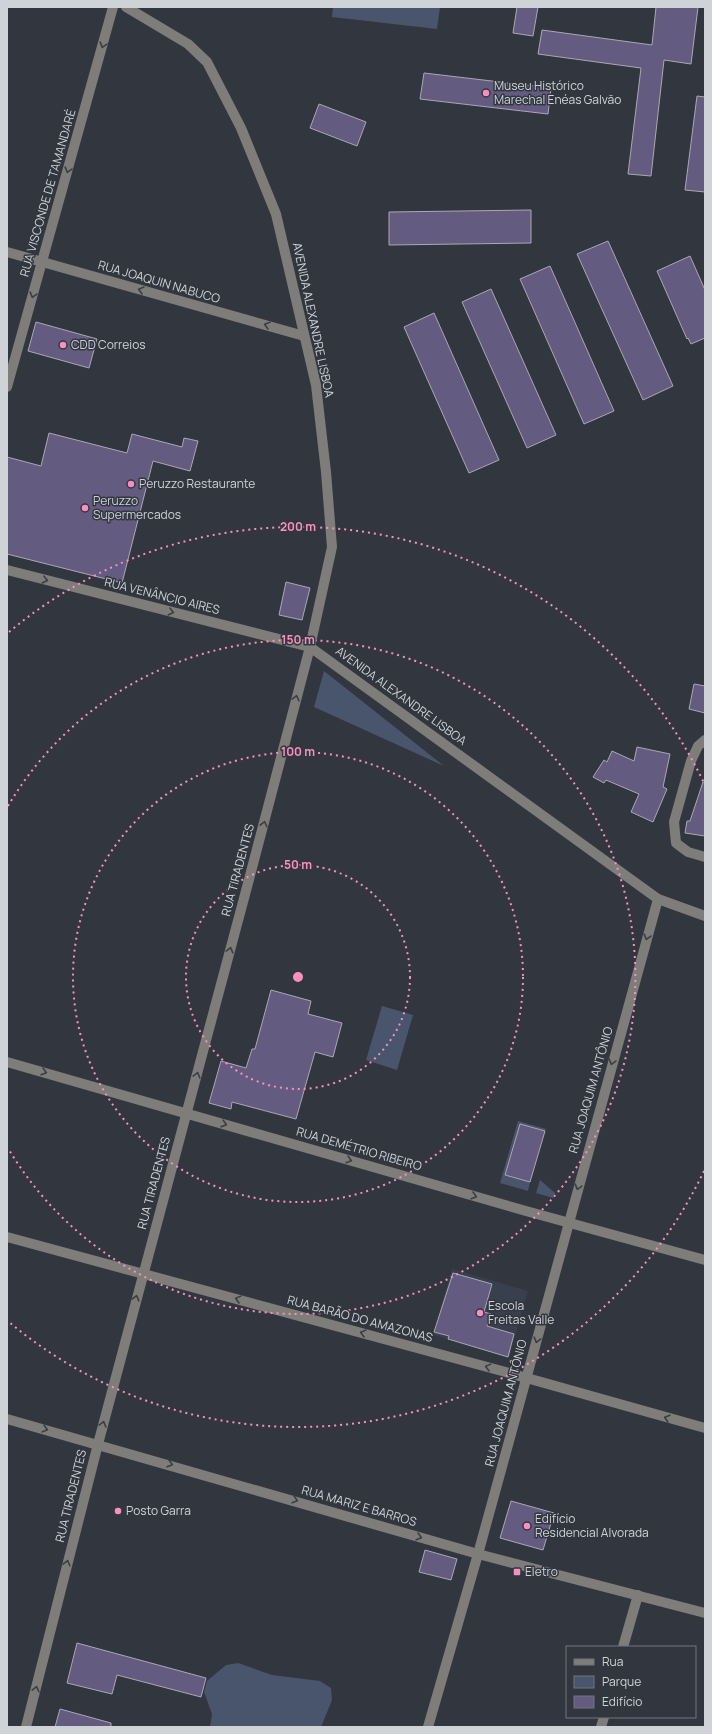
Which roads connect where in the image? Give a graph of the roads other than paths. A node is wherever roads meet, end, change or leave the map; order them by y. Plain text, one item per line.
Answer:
1 (113, 7) edge
2 (126, 7) edge
3 (7, 252) edge
4 (42, 262) junction
5 (304, 336) junction
6 (7, 387) edge
7 (7, 570) edge
8 (310, 647) junction
9 (705, 740) edge
10 (705, 857) edge
11 (658, 899) junction
12 (705, 916) edge
13 (7, 1062) edge
14 (187, 1113) junction
15 (568, 1223) junction
16 (7, 1237) edge
17 (705, 1260) edge
18 (142, 1273) junction
19 (526, 1378) junction
20 (7, 1419) edge
21 (705, 1428) edge
22 (98, 1444) junction
23 (478, 1554) junction
24 (638, 1595) junction
25 (705, 1613) edge
26 (623, 1646) edge
27 (26, 1727) edge
28 (428, 1727) edge

1 -> 4 street, RUA VISCONDE DE TAMANDARÉ
2 - 5 street, AVENIDA ALEXANDRE LISBOA
3 - 4 street, RUA JOAQUIN NABUCO
5 -> 4 street, RUA JOAQUIN NABUCO
4 -> 6 street, RUA VISCONDE DE TAMANDARÉ
5 - 8 street, AVENIDA ALEXANDRE LISBOA
7 -> 8 street, RUA VENÂNCIO AIRES
8 - 11 street, AVENIDA ALEXANDRE LISBOA
14 -> 8 street, RUA TIRADENTES
9 - 10 street
11 - 12 street, AVENIDA ALEXANDRE LISBOA
11 -> 15 street, RUA JOAQUIM ANTÔNIO
13 -> 14 street, RUA DEMÉTRIO RIBEIRO
14 -> 15 street, RUA DEMÉTRIO RIBEIRO
14 - 18 street, RUA TIRADENTES
15 - 17 street, RUA DEMÉTRIO RIBEIRO
15 -> 19 street, RUA JOAQUIM ANTÔNIO
16 - 18 street, RUA BARÃO DO AMAZONAS
19 -> 18 street, RUA BARÃO DO AMAZONAS
22 -> 18 street, RUA TIRADENTES
21 -> 19 street, RUA BARÃO DO AMAZONAS
19 - 23 street, RUA JOAQUIM ANTÔNIO
20 -> 22 street, RUA MARIZ E BARROS
22 -> 23 street, RUA MARIZ E BARROS
27 -> 22 street, RUA TIRADENTES
23 - 24 street, RUA MARIZ E BARROS
23 - 28 street, RUA JOAQUIM ANTÔNIO
24 - 25 street, RUA MARIZ E BARROS
24 - 26 street

